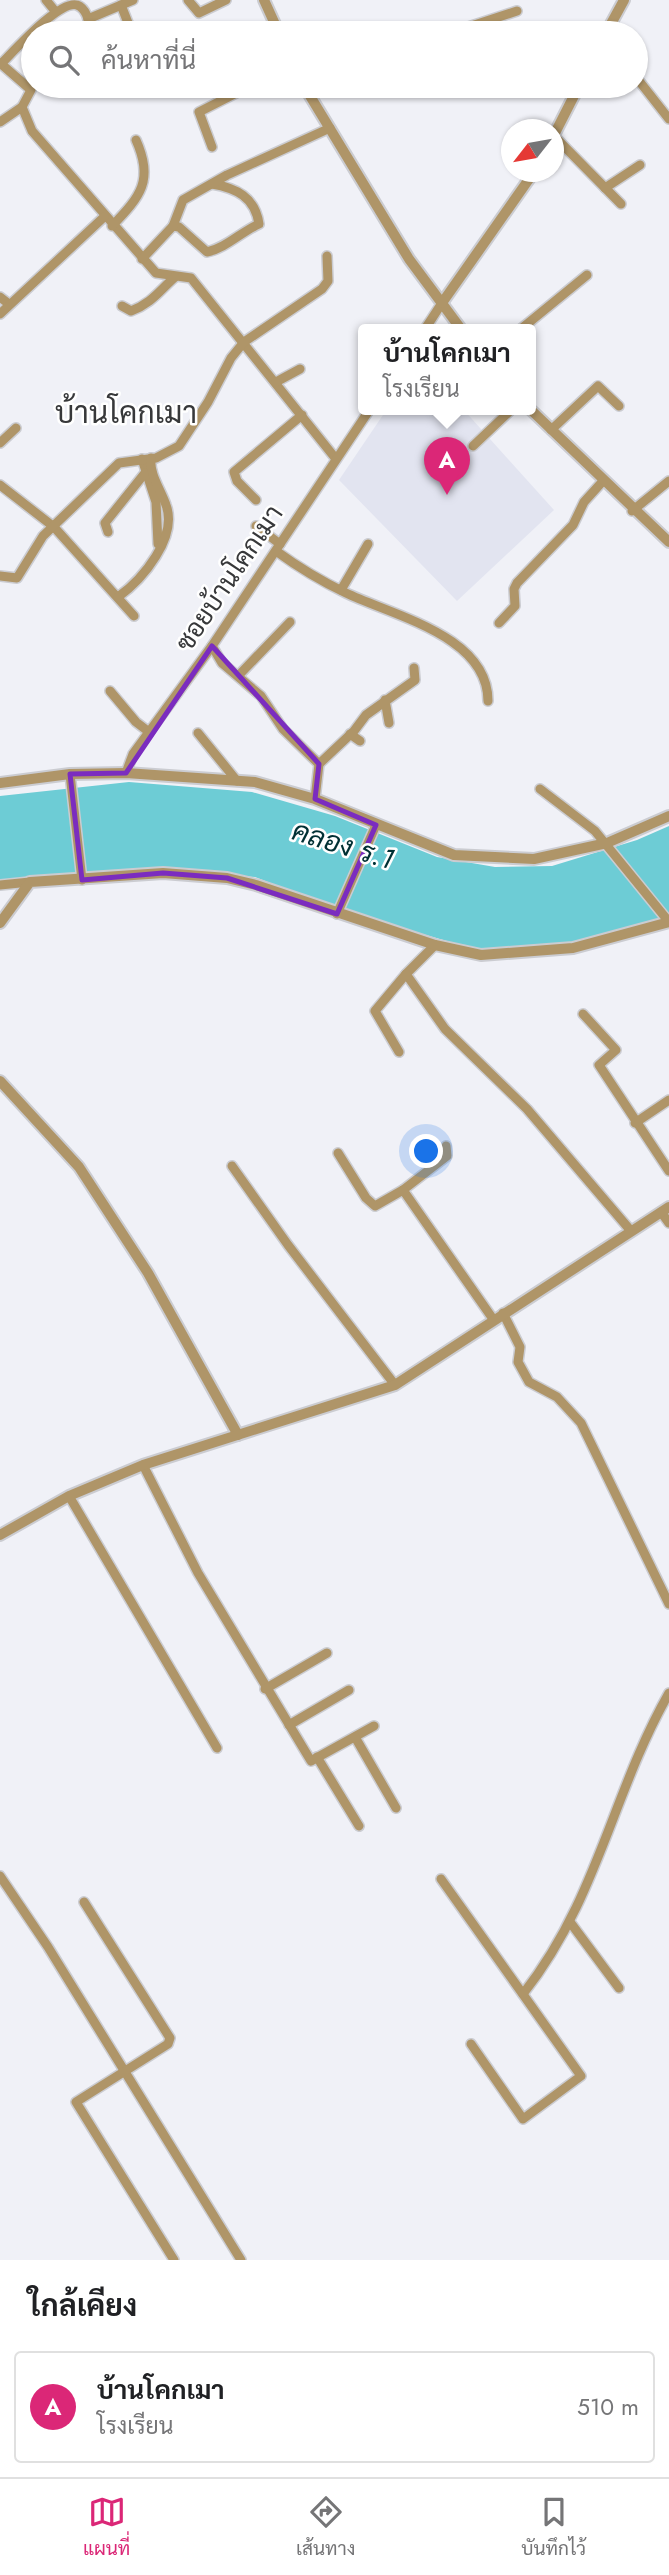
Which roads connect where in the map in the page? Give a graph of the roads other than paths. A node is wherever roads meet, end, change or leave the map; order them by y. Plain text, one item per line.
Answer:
1 (47, 0) edge
2 (133, 0) edge
3 (188, 0) edge
4 (226, 0) edge
5 (264, 0) edge
6 (624, 0) edge
7 (121, 5) junction
8 (55, 11) junction
9 (517, 11) dead end
10 (88, 19) joint
11 (45, 21) edge
12 (127, 21) edge
13 (274, 21) edge
14 (487, 21) edge
15 (613, 21) edge
16 (21, 44) edge
17 (1, 64) edge
18 (21, 81) edge
19 (648, 92) edge
20 (27, 98) edge
21 (227, 98) edge
22 (311, 98) edge
23 (573, 98) edge
24 (22, 107) junction
25 (562, 119) edge
26 (669, 119) edge
27 (0, 122) edge
28 (330, 128) junction
29 (136, 139) dead end
30 (212, 146) dead end
31 (564, 146) edge
32 (640, 165) dead end
33 (527, 182) edge
34 (211, 184) junction
35 (605, 188) junction
36 (621, 204) dead end
37 (104, 217) junction
38 (112, 226) junction
39 (173, 226) junction
40 (327, 256) dead end
41 (142, 258) junction
42 (587, 275) dead end
43 (175, 277) junction
44 (0, 297) edge
45 (442, 303) junction
46 (9, 304) junction
47 (122, 306) dead end
48 (0, 314) edge
49 (428, 324) edge
50 (457, 324) edge
51 (527, 324) edge
52 (244, 342) junction
53 (300, 369) dead end
54 (276, 382) junction
55 (619, 407) dead end
56 (302, 415) junction
57 (366, 415) edge
58 (506, 415) edge
59 (536, 415) edge
60 (16, 428) dead end
61 (551, 430) junction
62 (0, 443) edge
63 (473, 446) dead end
64 (146, 459) junction
65 (336, 459) junction
66 (145, 473) junction
67 (603, 481) junction
68 (669, 481) edge
69 (0, 485) edge
70 (256, 500) dead end
71 (632, 511) junction
72 (256, 526) dead end
73 (54, 527) junction
74 (108, 532) dead end
75 (669, 542) edge
76 (368, 544) dead end
77 (278, 547) junction
78 (158, 550) junction
79 (0, 576) edge
80 (341, 590) junction
81 (118, 597) junction
82 (134, 616) dead end
83 (290, 622) dead end
84 (499, 623) dead end
85 (212, 646) junction
86 (414, 668) dead end
87 (239, 675) junction
88 (110, 691) dead end
89 (385, 700) junction
90 (488, 701) dead end
91 (389, 723) dead end
92 (149, 732) junction
93 (198, 733) dead end
94 (350, 734) junction
95 (360, 741) dead end
96 (318, 764) junction
97 (125, 773) junction
98 (70, 779) junction
99 (237, 781) junction
100 (0, 783) edge
101 (540, 789) dead end
102 (314, 799) junction
103 (669, 816) edge
104 (376, 825) junction
105 (607, 843) junction
106 (81, 875) junction
107 (30, 882) junction
108 (0, 885) edge
109 (337, 914) junction
110 (669, 922) edge
111 (0, 923) edge
112 (435, 945) junction
113 (406, 974) junction
114 (583, 1014) dead end
115 (399, 1052) dead end
116 (0, 1081) edge
117 (669, 1100) edge
118 (635, 1123) junction
119 (446, 1146) dead end
120 (338, 1153) dead end
121 (232, 1166) dead end
122 (669, 1171) edge
123 (403, 1190) junction
124 (665, 1210) edge
125 (669, 1223) edge
126 (631, 1231) junction
127 (498, 1316) junction
128 (395, 1385) junction
129 (238, 1436) junction
130 (143, 1465) junction
131 (69, 1496) junction
132 (0, 1535) edge
133 (669, 1604) edge
134 (327, 1653) dead end
135 (265, 1689) junction
136 (349, 1690) dead end
137 (669, 1693) edge
138 (289, 1725) junction
139 (374, 1726) dead end
140 (355, 1737) junction
141 (217, 1748) dead end
142 (317, 1757) junction
143 (396, 1808) dead end
144 (359, 1826) dead end
145 (0, 1875) edge
146 (441, 1879) dead end
147 (84, 1902) dead end
148 (570, 1922) junction
149 (619, 1988) dead end
150 (523, 1994) junction
151 (471, 2044) dead end
152 (124, 2071) junction
153 (174, 2260) edge
154 (241, 2260) edge

1 - 8 street
2 - 7 street
3 - 4 street
5 - 13 street
6 - 15 street
7 - 10 street
7 - 12 street
8 - 10 street
8 - 11 street
9 - 14 street
16 - 17 street
17 - 18 street
19 - 26 street
20 - 24 street
21 - 30 street
22 - 28 street
23 - 25 street
24 - 27 street
24 - 37 street
28 - 34 street
28 - 45 street
29 - 38 street
31 - 35 street
32 - 35 street
33 - 45 street
34 - 39 street
34 - 39 street
35 - 36 street
37 - 38 street
37 - 46 street
38 - 41 street
39 - 41 street
40 - 52 street
41 - 43 street
42 - 51 street
43 - 47 street
43 - 52 street
44 - 46 street
45 - 49 street
45 - 50 street
46 - 48 street
52 - 54 street
52 - 64 street
53 - 54 street
54 - 56 street
55 - 61 street
56 - 65 street
56 - 70 street
57 - 65 street, ซอยบ้านโคกเมา
58 - 63 street
59 - 61 street
60 - 62 street
61 - 67 street
64 - 66 street
64 - 73 street
64 - 78 street
65 - 77 street, ซอยบ้านโคกเมา
66 - 74 street
66 - 78 street
67 - 71 street
67 - 84 street
68 - 71 street
69 - 73 street
71 - 75 street
72 - 77 street
73 - 79 street
73 - 81 street
76 - 80 street
77 - 80 street
77 - 85 street, ซอยบ้านโคกเมา
78 - 81 street
80 - 90 street
81 - 82 street
83 - 87 street
85 - 87 street
85 - 92 street, ซอยบ้านโคกเมา
86 - 89 street
87 - 96 street
88 - 92 street
89 - 91 street
89 - 94 street
92 - 97 street, ซอยบ้านโคกเมา
93 - 99 street
94 - 95 street
94 - 96 street
96 - 102 street
97 - 98 street
97 - 99 street
98 - 100 street
98 - 106 street
99 - 102 street
101 - 105 street
102 - 104 street
103 - 105 street
104 - 105 street
104 - 109 street
105 - 110 street
106 - 107 street
106 - 109 street
107 - 108 street
107 - 111 street
109 - 112 street
110 - 112 street
112 - 113 street
113 - 115 street
113 - 126 street
114 - 118 street
116 - 129 street
117 - 118 street
118 - 122 street
119 - 123 street
120 - 123 street
121 - 128 street
123 - 127 street
124 - 125 street
124 - 126 street
126 - 127 street
127 - 128 street
127 - 133 street
128 - 129 street
129 - 130 street
130 - 131 street
130 - 135 street
131 - 132 street
131 - 141 street
134 - 135 street
135 - 138 street
136 - 138 street
137 - 148 street
138 - 142 street
139 - 140 street
140 - 142 street
140 - 143 street
142 - 144 street
145 - 152 street
146 - 150 street
147 - 152 street
148 - 149 street
148 - 150 street
150 - 151 street
152 - 153 street
152 - 154 street

